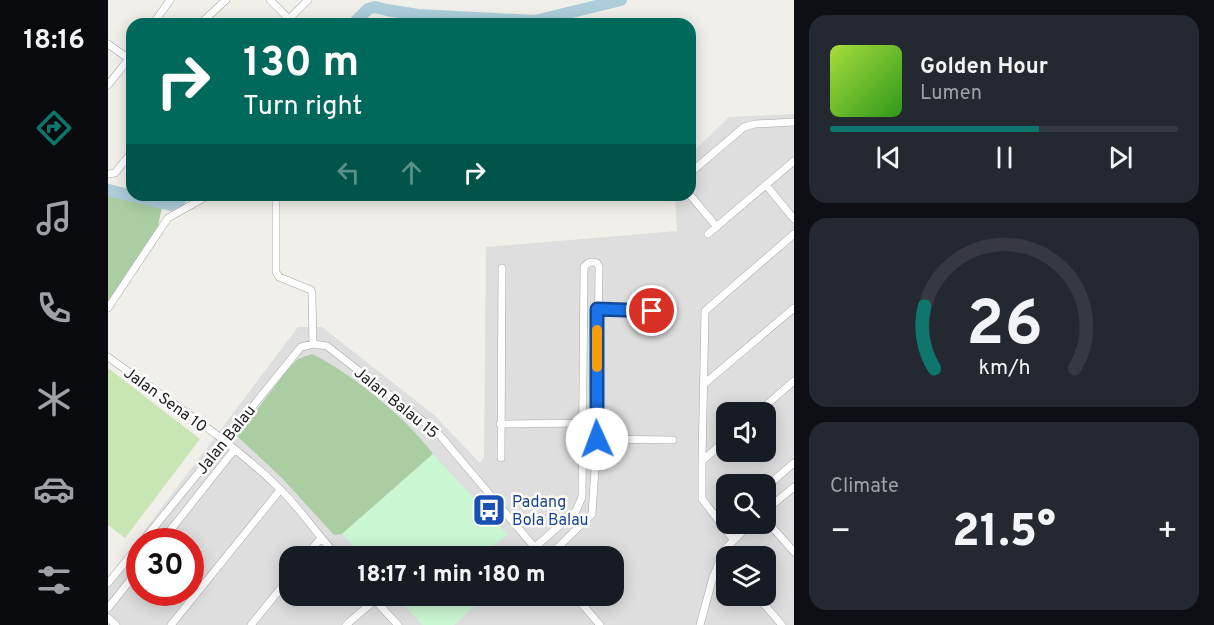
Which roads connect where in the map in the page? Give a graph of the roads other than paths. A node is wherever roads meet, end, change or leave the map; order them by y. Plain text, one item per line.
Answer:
1 (170, 0) edge
2 (226, 0) edge
3 (270, 0) edge
4 (308, 0) edge
5 (157, 18) edge
6 (206, 18) edge
7 (284, 18) edge
8 (289, 18) edge
9 (108, 44) edge
10 (126, 55) edge
11 (126, 64) edge
12 (108, 86) edge
13 (794, 122) edge
14 (126, 159) edge
15 (794, 161) edge
16 (696, 168) edge
17 (108, 174) edge
18 (766, 185) junction
19 (198, 201) edge
20 (276, 201) edge
21 (695, 201) edge
22 (794, 219) edge
23 (717, 226) junction
24 (708, 234) dead end
25 (794, 234) edge
26 (502, 267) dead end
27 (108, 308) edge
28 (794, 308) edge
29 (597, 309) junction
30 (671, 311) dead end
31 (313, 344) junction
32 (108, 357) edge
33 (794, 381) edge
34 (704, 384) junction
35 (770, 402) edge
36 (582, 423) junction
37 (501, 424) junction
38 (597, 439) junction
39 (673, 440) dead end
40 (223, 441) junction
41 (716, 448) edge
42 (234, 450) junction
43 (501, 458) dead end
44 (702, 460) junction
45 (794, 463) edge
46 (776, 479) edge
47 (794, 487) edge
48 (280, 490) junction
49 (776, 502) edge
50 (716, 514) edge
51 (153, 528) edge
52 (172, 528) edge
53 (776, 532) edge
54 (730, 534) edge
55 (739, 534) edge
56 (321, 538) junction
57 (733, 539) junction
58 (314, 546) edge
59 (328, 546) edge
60 (532, 546) edge
61 (536, 546) edge
62 (561, 546) edge
63 (794, 552) edge
64 (126, 561) edge
65 (108, 583) edge
66 (126, 586) edge
67 (279, 591) edge
68 (365, 606) edge
69 (380, 606) edge
70 (584, 606) edge
71 (766, 606) edge
72 (108, 608) edge
73 (108, 618) edge
74 (116, 625) edge
75 (171, 625) edge
76 (251, 625) edge
77 (346, 625) edge
78 (398, 625) edge
79 (600, 625) edge
80 (700, 625) edge
81 (782, 625) edge

1 - 5 street
2 - 6 street
3 - 7 street
4 - 8 street
9 - 10 street
11 - 12 street
13 - 16 street
14 - 17 street
15 - 18 street
18 - 22 street
18 - 23 street
19 - 27 street
20 - 31 street
21 - 23 street
23 - 24 street
25 - 34 street
26 - 37 street
28 - 34 street
29 - 30 street
29 - 36 street
29 - 38 street
31 - 40 street, Jalan Balau
31 - 60 street, Jalan Balau 15
32 - 40 street, Jalan Sena 10
33 - 35 street
34 - 44 street
36 - 37 street
36 - 61 street
37 - 43 street
38 - 39 street
38 - 62 street
40 - 42 street, Jalan Sena 10
40 - 51 street, Jalan Balau
41 - 44 street
42 - 48 street, Jalan Sena 10
42 - 52 street
44 - 50 street
45 - 46 street
47 - 49 street
48 - 56 street, Jalan Sena 10
48 - 75 street
53 - 63 street
54 - 57 street
55 - 57 street
56 - 58 street
56 - 59 street, Jalan Sena 10
57 - 80 street
64 - 65 street, Jalan Balau
66 - 72 street
67 - 76 street
68 - 77 street
69 - 78 street
70 - 79 street
71 - 81 street
73 - 74 street

